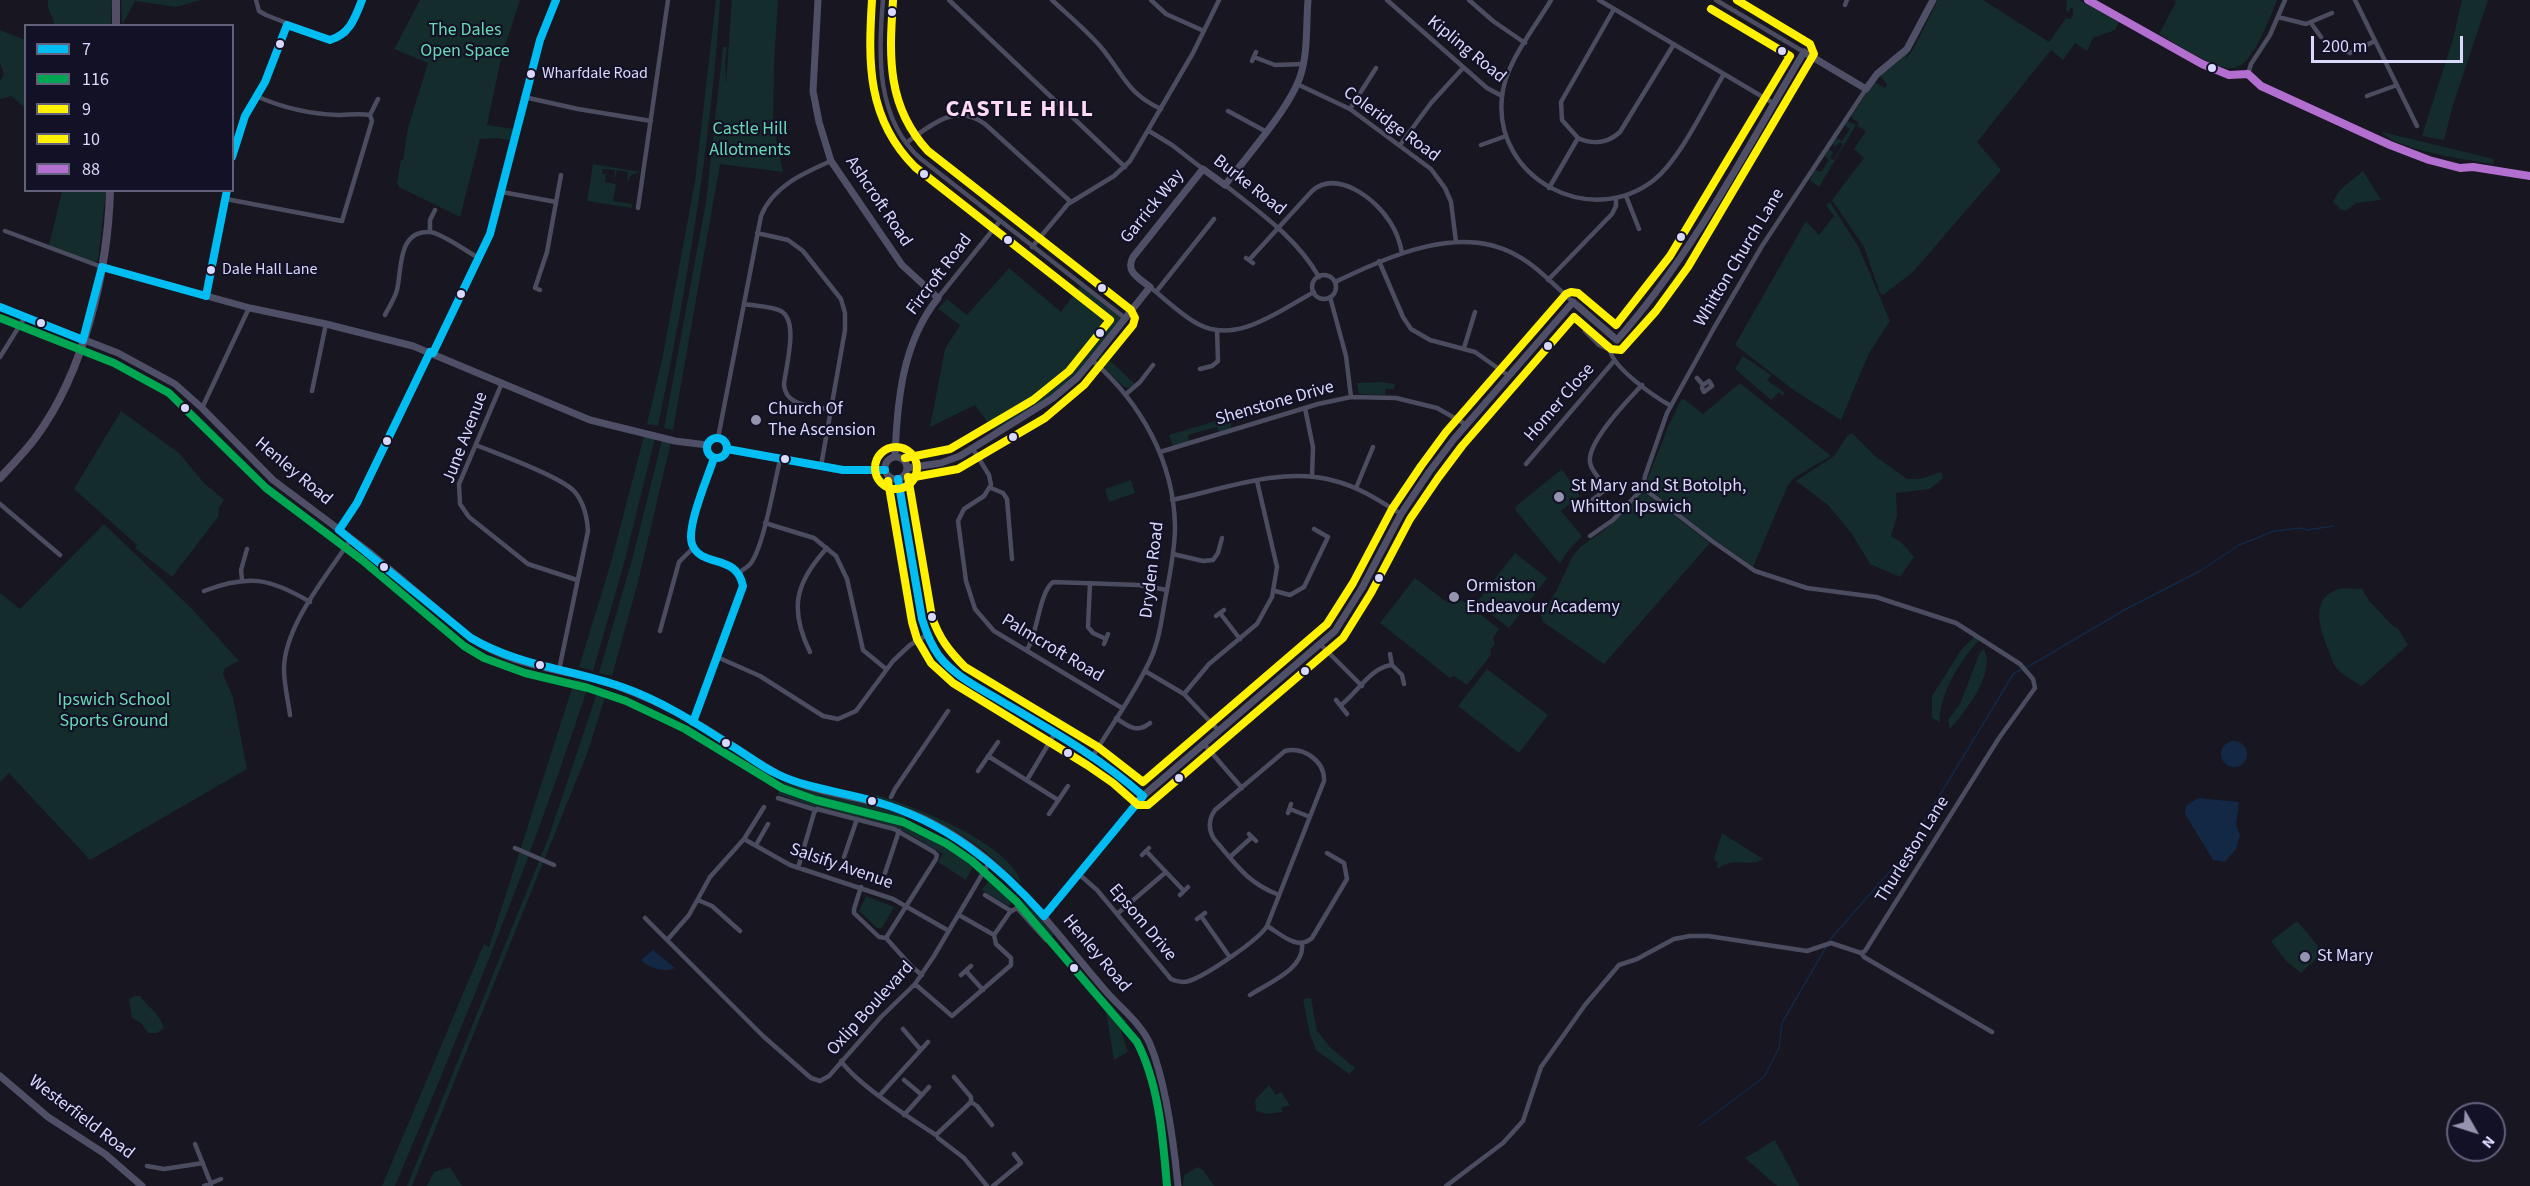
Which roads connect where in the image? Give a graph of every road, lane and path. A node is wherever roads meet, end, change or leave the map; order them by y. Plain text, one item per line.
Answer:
1 (116, 0) edge
2 (362, 0) edge
3 (556, 0) edge
4 (668, 0) edge
5 (818, 0) edge
6 (883, 0) edge
7 (949, 0) edge
8 (1052, 0) edge
9 (1151, 0) edge
10 (1218, 0) edge
11 (1308, 0) edge
12 (1387, 0) edge
13 (1469, 0) edge
14 (1551, 0) edge
15 (1599, 0) edge
16 (1716, 0) edge
17 (1933, 0) edge
18 (2088, 0) edge
19 (2285, 0) edge
20 (256, 1) edge
21 (2357, 1) edge
22 (1614, 9) junction
23 (2332, 13) dead end
24 (2278, 17) junction
25 (2310, 23) junction
26 (116, 24) edge
27 (288, 25) junction
28 (1204, 31) junction
29 (2321, 38) dead end
30 (2375, 41) junction
31 (2328, 42) dead end
32 (1525, 44) junction
33 (1674, 44) junction
34 (1804, 52) junction
35 (1254, 57) dead end
36 (1303, 64) junction
37 (1376, 68) dead end
38 (1463, 68) junction
39 (1724, 74) junction
40 (2248, 74) junction
41 (1297, 84) junction
42 (2397, 85) junction
43 (1866, 89) junction
44 (256, 96) junction
45 (1502, 96) junction
46 (2367, 96) dead end
47 (524, 97) junction
48 (378, 99) dead end
49 (1773, 103) junction
50 (1161, 109) junction
51 (1350, 109) junction
52 (1228, 111) dead end
53 (370, 115) junction
54 (651, 121) junction
55 (2417, 126) dead end
56 (1149, 131) junction
57 (1265, 131) junction
58 (1506, 136) junction
59 (1578, 138) junction
60 (906, 143) junction
61 (1400, 145) junction
62 (1481, 145) dead end
63 (234, 152) edge
64 (831, 161) junction
65 (1125, 167) junction
66 (1203, 169) junction
67 (561, 175) dead end
68 (2530, 176) edge
69 (1225, 185) junction
70 (1549, 188) junction
71 (110, 192) edge
72 (227, 192) edge
73 (502, 192) junction
74 (1626, 195) junction
75 (226, 199) junction
76 (1616, 199) junction
77 (1071, 201) junction
78 (556, 202) junction
79 (638, 208) dead end
80 (435, 210) dead end
81 (1214, 219) dead end
82 (1000, 221) junction
83 (1279, 228) junction
84 (1639, 229) dead end
85 (5, 231) dead end
86 (430, 232) junction
87 (756, 233) junction
88 (1456, 242) junction
89 (1032, 247) junction
90 (1402, 253) junction
91 (479, 258) junction
92 (1249, 260) dead end
93 (1379, 261) junction
94 (102, 267) junction
95 (1319, 277) junction
96 (1548, 280) junction
97 (1335, 282) junction
98 (1153, 289) junction
99 (540, 290) dead end
100 (1314, 292) junction
101 (206, 296) junction
102 (1330, 297) junction
103 (938, 298) junction
104 (1573, 302) junction
105 (744, 304) junction
106 (0, 308) edge
107 (249, 308) junction
108 (1475, 312) dead end
109 (385, 315) dead end
110 (25, 317) junction
111 (1125, 318) junction
112 (327, 324) junction
113 (1217, 330) junction
114 (1585, 331) dead end
115 (83, 340) junction
116 (1617, 340) junction
117 (1464, 348) junction
118 (1610, 350) junction
119 (432, 352) junction
120 (0, 357) edge
121 (1092, 360) junction
122 (1614, 361) junction
123 (1153, 365) dead end
124 (1200, 369) dead end
125 (1509, 376) junction
126 (1697, 378) dead end
127 (502, 383) junction
128 (1642, 385) junction
129 (1703, 385) dead end
130 (312, 391) dead end
131 (1126, 393) junction
132 (1351, 397) junction
133 (1671, 406) junction
134 (201, 408) junction
135 (1305, 408) junction
136 (831, 410) junction
137 (1467, 424) junction
138 (718, 438) junction
139 (476, 445) junction
140 (707, 445) junction
141 (1373, 447) dead end
142 (727, 449) junction
143 (973, 450) junction
144 (1160, 452) junction
145 (714, 458) junction
146 (895, 458) junction
147 (780, 460) junction
148 (1526, 464) dead end
149 (821, 466) junction
150 (907, 468) junction
151 (885, 470) junction
152 (1312, 476) junction
153 (0, 478) edge
154 (898, 479) junction
155 (1257, 481) junction
156 (991, 488) junction
157 (1356, 488) junction
158 (1644, 488) junction
159 (1172, 500) junction
160 (0, 504) edge
161 (1587, 504) dead end
162 (1401, 514) junction
163 (765, 523) junction
164 (1314, 529) dead end
165 (339, 530) junction
166 (1590, 536) dead end
167 (351, 538) junction
168 (1222, 538) dead end
169 (693, 548) junction
170 (827, 548) junction
171 (247, 549) dead end
172 (60, 555) dead end
173 (1173, 555) junction
174 (1012, 559) dead end
175 (740, 572) junction
176 (242, 579) junction
177 (577, 580) junction
178 (1090, 583) junction
179 (1167, 590) junction
180 (204, 591) dead end
181 (1275, 591) junction
182 (310, 602) junction
183 (1220, 613) dead end
184 (660, 631) dead end
185 (927, 635) junction
186 (1106, 639) dead end
187 (1240, 639) junction
188 (1321, 645) junction
189 (1027, 650) junction
190 (810, 652) dead end
191 (1390, 654) dead end
192 (717, 657) junction
193 (1392, 665) junction
194 (886, 669) junction
195 (558, 670) junction
196 (1144, 671) junction
197 (1404, 684) dead end
198 (1362, 686) junction
199 (1184, 694) junction
200 (1336, 700) dead end
201 (1341, 705) junction
202 (1122, 708) junction
203 (948, 711) dead end
204 (1347, 714) dead end
205 (290, 715) dead end
206 (1116, 718) junction
207 (693, 722) junction
208 (1150, 723) dead end
209 (1219, 731) junction
210 (1055, 733) junction
211 (998, 742) dead end
212 (1204, 744) junction
213 (988, 756) junction
214 (1093, 756) junction
215 (978, 771) dead end
216 (1027, 780) junction
217 (1068, 786) dead end
218 (1242, 788) junction
219 (1143, 796) junction
220 (891, 797) dead end
221 (778, 798) dead end
222 (1058, 800) junction
223 (764, 807) dead end
224 (1290, 809) dead end
225 (816, 810) junction
226 (1049, 814) dead end
227 (1310, 817) junction
228 (857, 819) junction
229 (768, 824) dead end
230 (899, 831) junction
231 (1252, 837) dead end
232 (744, 839) junction
233 (756, 845) junction
234 (515, 848) dead end
235 (1336, 849) dead end
236 (1146, 851) dead end
237 (1327, 853) dead end
238 (844, 856) dead end
239 (1334, 856) junction
240 (1230, 857) junction
241 (990, 861) junction
242 (554, 865) dead end
243 (798, 868) junction
244 (1166, 872) junction
245 (885, 873) dead end
246 (1080, 875) junction
247 (861, 887) junction
248 (1184, 891) dead end
249 (985, 895) dead end
250 (1279, 895) junction
251 (698, 900) junction
252 (908, 906) junction
253 (1011, 911) junction
254 (1117, 914) junction
255 (959, 915) junction
256 (1044, 916) junction
257 (1201, 916) dead end
258 (645, 918) dead end
259 (1267, 926) junction
260 (740, 931) dead end
261 (949, 931) junction
262 (994, 935) junction
263 (886, 938) junction
264 (668, 939) junction
265 (1046, 940) dead end
266 (1302, 944) junction
267 (1861, 953) junction
268 (1229, 956) junction
269 (970, 966) dead end
270 (922, 975) junction
271 (915, 984) junction
272 (983, 990) junction
273 (1259, 997) dead end
274 (903, 1029) dead end
275 (1992, 1032) dead end
276 (928, 1042) dead end
277 (920, 1049) junction
278 (841, 1062) junction
279 (0, 1076) edge
280 (954, 1077) dead end
281 (904, 1080) dead end
282 (929, 1086) dead end
283 (880, 1095) junction
284 (922, 1095) junction
285 (971, 1102) junction
286 (904, 1115) junction
287 (992, 1125) dead end
288 (937, 1137) junction
289 (195, 1144) dead end
290 (1014, 1154) dead end
291 (203, 1163) junction
292 (147, 1166) dead end
293 (221, 1179) dead end
294 (211, 1184) junction
295 (142, 1186) edge
296 (204, 1186) edge
297 (987, 1186) edge
298 (993, 1186) edge
299 (1178, 1186) edge
300 (1446, 1186) edge

1 - 26 main road
2 - 27 street
3 - 47 street
4 - 54 street
5 - 64 street, Ashcroft Road
6 - 60 street
7 - 65 street
8 - 50 street
9 - 28 street
10 - 28 street
11 - 36 street
12 - 38 street, Kipling Road
13 - 32 street
14 - 32 street
15 - 22 street
16 - 34 street
17 - 43 street, Whitton Church Lane
18 - 40 street
19 - 24 street
20 - 27 street
21 - 30 street
22 - 33 street
22 - 59 street
23 - 25 street
24 - 25 street
24 - 40 street
25 - 29 street
27 - 44 street
28 - 50 street
30 - 31 street
30 - 42 street
32 - 45 street
33 - 39 street
33 - 59 street
34 - 43 street
34 - 49 street
35 - 36 street
36 - 41 street
37 - 51 street
38 - 45 street, Kipling Road
38 - 61 street
39 - 49 street
39 - 74 street
40 - 68 street
41 - 51 street, Coleridge Road
41 - 57 street
42 - 46 street
42 - 55 street
43 - 133 street, Whitton Church Lane
44 - 53 street
44 - 63 street
45 - 58 street
47 - 54 street
47 - 73 street
48 - 53 street
49 - 116 street
50 - 56 street
51 - 61 street, Coleridge Road
52 - 57 street
53 - 75 street
54 - 79 street
56 - 65 street
56 - 66 street, Burke Road
57 - 69 street
58 - 62 street
58 - 70 street
59 - 70 street
60 - 77 street
60 - 82 street
61 - 88 street, Coleridge Road
64 - 87 street
64 - 103 street, Ashcroft Road
65 - 77 street
66 - 69 street, Burke Road
66 - 98 street, Garrick Way
67 - 78 street
69 - 83 street, Burke Road
70 - 76 street
71 - 94 main road
72 - 75 street
73 - 78 street
73 - 91 street
74 - 76 street
74 - 84 street
75 - 101 street
76 - 96 street
77 - 89 street
78 - 99 street
80 - 86 street
81 - 98 street
82 - 89 street
82 - 103 street, Fircroft Road
83 - 90 street
83 - 92 street
83 - 95 street, Burke Road
85 - 94 street
86 - 91 street
86 - 109 street
87 - 105 street
87 - 136 street
88 - 90 street
88 - 96 street
89 - 111 street
90 - 93 street
91 - 119 street
93 - 97 street
93 - 117 street
94 - 101 street
94 - 115 main road
95 - 97 street
95 - 100 street
96 - 104 street
97 - 102 street
98 - 111 street
98 - 113 street
100 - 102 street
100 - 113 street
101 - 107 street
102 - 132 street
103 - 146 street, Fircroft Road
104 - 116 street
104 - 125 street
105 - 136 street
105 - 138 street
106 - 110 street, Henley Road
107 - 112 street
107 - 134 street
108 - 117 street
110 - 115 street, Henley Road
110 - 120 street
111 - 121 street
112 - 119 street
112 - 130 street
113 - 124 street
114 - 118 street
115 - 134 street, Henley Road
115 - 153 main road
116 - 118 street
117 - 125 street
118 - 122 street
119 - 127 street
119 - 165 street
121 - 131 street, Dryden Road
121 - 143 street
122 - 128 street
122 - 148 street, Homer Close
123 - 131 street
125 - 137 street
126 - 129 street
127 - 139 street, June Avenue
127 - 140 street
128 - 133 street
128 - 161 street
131 - 144 street, Dryden Road
132 - 135 street, Shenstone Drive
132 - 137 street, Shenstone Drive
133 - 158 street, Whitton Church Lane
134 - 165 street, Henley Road
135 - 144 street, Shenstone Drive
135 - 152 street
136 - 149 street
137 - 162 street
138 - 140 street
138 - 142 street
139 - 177 street
139 - 177 street, June Avenue
140 - 145 street
141 - 157 street
142 - 145 street
142 - 147 street
143 - 150 street
143 - 156 street
144 - 159 street, Dryden Road
145 - 169 street
146 - 150 street
146 - 151 street
147 - 149 street
147 - 163 street
149 - 151 street
150 - 154 street
151 - 154 street
152 - 155 street
152 - 157 street
154 - 185 street
155 - 159 street
155 - 181 street
156 - 174 street
156 - 189 street, Palmcroft Road
157 - 162 street
158 - 166 street
158 - 267 street, Thurleston Lane
159 - 173 street, Dryden Road
160 - 172 street
162 - 188 street
163 - 170 street
163 - 175 street
164 - 181 street
165 - 167 street, Henley Road
167 - 182 street
167 - 195 street, Henley Road
168 - 173 street
169 - 175 street
169 - 184 street
170 - 190 street
170 - 194 street
171 - 176 street
173 - 179 street, Dryden Road
175 - 192 street
176 - 180 street
176 - 182 street
177 - 195 street
178 - 179 street
178 - 186 street
178 - 189 street
179 - 196 street, Dryden Road
181 - 187 street
182 - 205 street
183 - 187 street
185 - 194 street
185 - 210 street
187 - 199 street
188 - 198 street
188 - 209 street
189 - 202 street, Palmcroft Road
191 - 193 street
192 - 194 street
192 - 207 street
193 - 197 street
193 - 198 street
195 - 207 street, Henley Road
196 - 199 street
196 - 202 street, Dryden Road
198 - 201 street
199 - 209 street
200 - 201 street
201 - 204 street
202 - 206 street, Dryden Road
203 - 220 street
206 - 208 street
206 - 214 street, Dryden Road
207 - 241 street, Henley Road
209 - 212 street
210 - 214 street
210 - 216 street
211 - 213 street
212 - 218 street
212 - 219 street
213 - 215 street
213 - 216 street
214 - 219 street
216 - 222 street
217 - 222 street
218 - 227 street, Epsom Drive
218 - 240 street
219 - 246 street
221 - 225 street
222 - 226 street
223 - 232 street
224 - 227 street
225 - 228 street
225 - 243 street
227 - 250 street, Epsom Drive
228 - 230 street
228 - 238 street
229 - 233 street
230 - 245 street
230 - 252 street
231 - 240 street
232 - 233 street, Salsify Avenue
232 - 251 street
233 - 243 street, Salsify Avenue
234 - 242 street
235 - 239 street
236 - 244 street
237 - 239 street
239 - 266 street
240 - 250 street
241 - 255 street, Oxlip Boulevard
241 - 256 street, Henley Road
243 - 247 street, Salsify Avenue
244 - 248 street
244 - 254 street
246 - 254 street, Epsom Drive
246 - 256 street
247 - 252 street, Salsify Avenue
247 - 263 street
249 - 253 street
250 - 259 street, Epsom Drive
251 - 260 street
251 - 264 street
252 - 261 street, Salsify Avenue
252 - 263 street
253 - 262 street
253 - 265 street
254 - 268 street, Epsom Drive
255 - 261 street, Oxlip Boulevard
255 - 262 street
256 - 299 street, Henley Road
257 - 268 street
258 - 264 street
259 - 266 street
259 - 268 street, Epsom Drive
261 - 270 street, Oxlip Boulevard
262 - 272 street
263 - 270 street
264 - 278 street, Oxlip Boulevard
266 - 273 street
267 - 275 street
267 - 300 street
269 - 272 street
270 - 271 street, Oxlip Boulevard
271 - 272 street
271 - 278 street, Oxlip Boulevard
274 - 277 street
276 - 277 street
277 - 283 street
278 - 283 street
279 - 295 street, Westerfield Road
280 - 285 street
281 - 284 street
282 - 284 street
283 - 286 street
284 - 286 street
285 - 287 street
285 - 288 street
286 - 288 street
288 - 297 street
289 - 291 street
290 - 298 street
291 - 292 street
291 - 294 street
293 - 294 street
294 - 296 street

